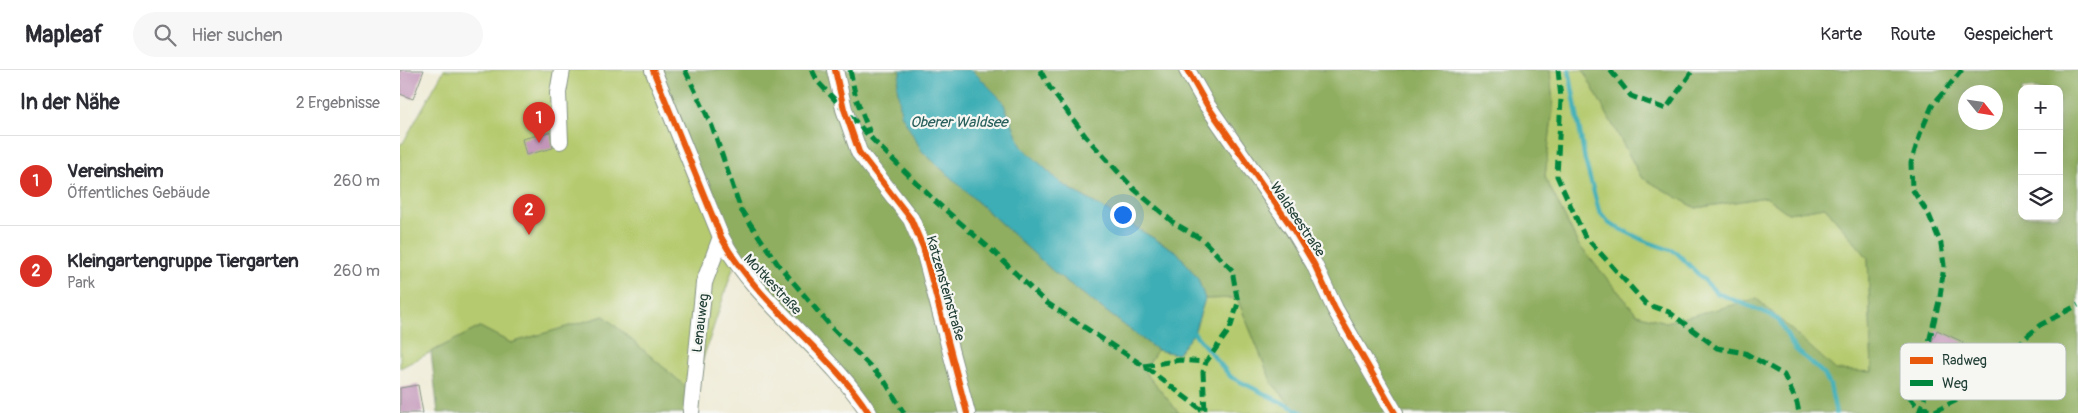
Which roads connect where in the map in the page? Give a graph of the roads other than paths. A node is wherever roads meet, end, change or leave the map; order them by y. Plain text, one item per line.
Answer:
1 (562, 70) edge
2 (654, 70) edge
3 (836, 70) edge
4 (1187, 70) edge
5 (560, 141) dead end
6 (721, 237) junction
7 (691, 413) edge
8 (869, 413) edge
9 (967, 413) edge
10 (1395, 413) edge

1 - 5 street
2 - 6 street, Moltkestraße
3 - 9 street, Katzensteinstraße
4 - 10 street, Waldseestraße
6 - 7 street, Lenauweg
6 - 8 street, Moltkestraße

